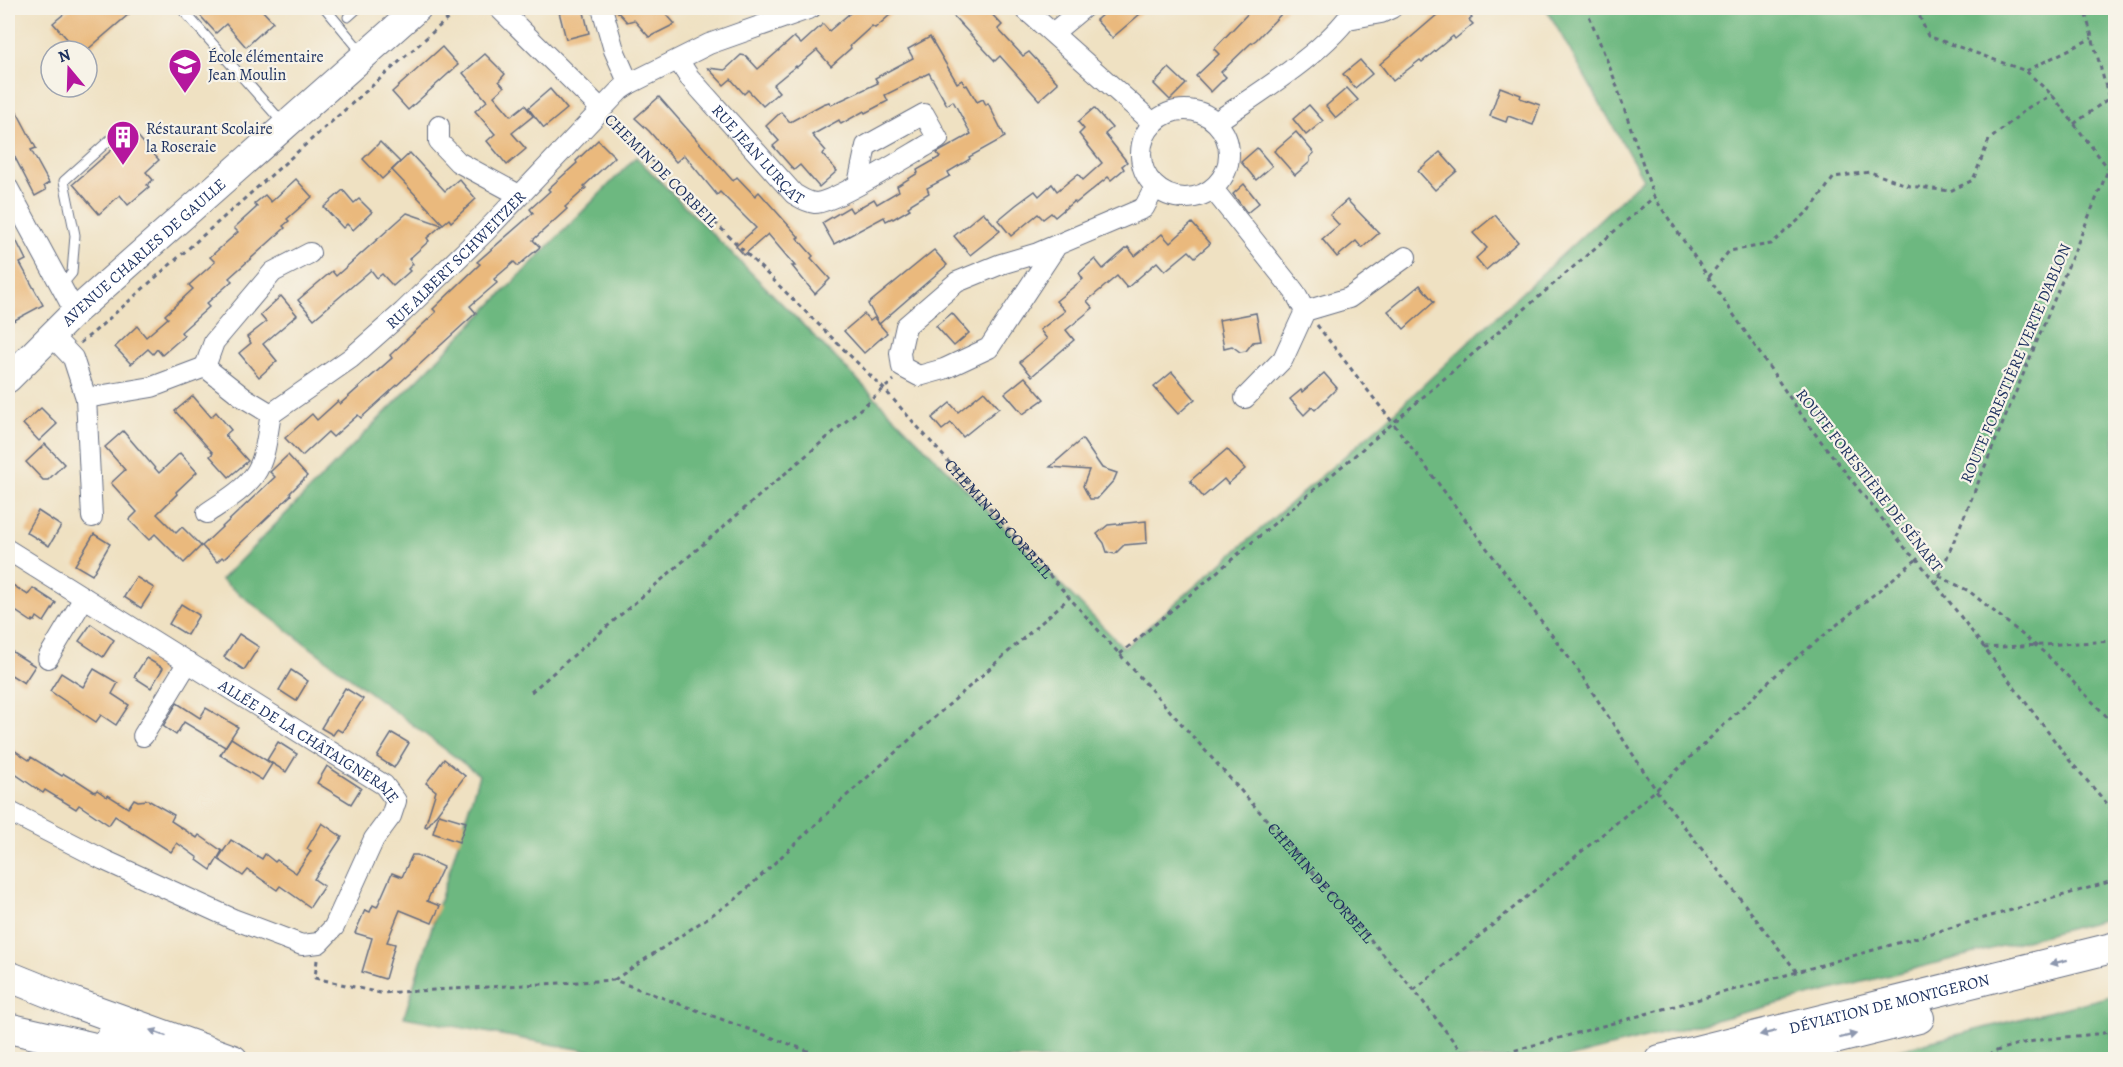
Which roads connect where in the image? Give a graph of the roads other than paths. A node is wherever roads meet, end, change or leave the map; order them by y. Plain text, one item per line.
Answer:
1 (181, 8) edge
2 (325, 8) edge
3 (358, 8) edge
4 (418, 8) edge
5 (499, 8) edge
6 (602, 8) edge
7 (811, 8) edge
8 (1024, 8) edge
9 (1083, 8) edge
10 (1392, 8) edge
11 (1352, 13) edge
12 (348, 17) dead end
13 (1053, 33) junction
14 (365, 56) junction
15 (678, 60) junction
16 (629, 84) junction
17 (601, 109) junction
18 (1216, 122) junction
19 (1153, 123) junction
20 (285, 125) junction
21 (439, 126) dead end
22 (124, 128) dead end
23 (858, 184) dead end
24 (8, 188) edge
25 (1155, 188) junction
26 (1213, 189) junction
27 (519, 195) junction
28 (1057, 245) junction
29 (310, 253) dead end
30 (1406, 257) dead end
31 (61, 286) junction
32 (1305, 311) junction
33 (75, 312) junction
34 (59, 344) junction
35 (205, 366) junction
36 (8, 379) edge
37 (86, 398) junction
38 (1245, 399) dead end
39 (271, 414) junction
40 (207, 513) dead end
41 (92, 517) dead end
42 (8, 550) edge
43 (84, 598) junction
44 (48, 658) dead end
45 (188, 662) junction
46 (143, 736) dead end
47 (8, 811) edge
48 (2115, 947) edge
49 (8, 957) edge
50 (2115, 969) edge
51 (8, 976) edge
52 (8, 997) edge
53 (75, 1003) junction
54 (8, 1028) edge
55 (130, 1059) edge
56 (167, 1059) edge
57 (232, 1059) edge
58 (1660, 1059) edge
59 (1750, 1059) edge

1 - 20 lane
2 - 14 lane
3 - 12 lane
4 - 14 main road, AVENUE CHARLES DE GAULLE
5 - 17 street, CHEMIN DE CORBEIL
6 - 16 street
7 - 15 street, RUE ALBERT SCHWEITZER
8 - 13 street
9 - 13 street
10 - 11 street
11 - 18 street
13 - 19 street
14 - 20 main road, AVENUE CHARLES DE GAULLE
15 - 16 street, RUE ALBERT SCHWEITZER
15 - 23 street, RUE JEAN LURÇAT
16 - 17 street, RUE ALBERT SCHWEITZER
17 - 27 street, RUE ALBERT SCHWEITZER
18 - 19 street
18 - 26 street
19 - 25 street
20 - 33 main road, AVENUE CHARLES DE GAULLE
21 - 27 street
22 - 31 lane
24 - 31 street
25 - 26 street
25 - 28 street
26 - 32 street
27 - 39 street, RUE ALBERT SCHWEITZER
28 - 28 street
29 - 35 street
30 - 32 street
31 - 33 street
32 - 38 street
33 - 34 main road, AVENUE CHARLES DE GAULLE
34 - 36 main road, AVENUE CHARLES DE GAULLE
34 - 37 street
35 - 37 street
35 - 39 street
37 - 41 street
39 - 40 street
42 - 43 street, ALLÉE DE LA CHÂTAIGNERAIE
43 - 44 street
43 - 45 street, ALLÉE DE LA CHÂTAIGNERAIE
45 - 46 street
45 - 47 street, ALLÉE DE LA CHÂTAIGNERAIE
48 -> 58 main road, DÉVIATION DE MONTGERON
49 - 53 main road
59 -> 50 main road, DÉVIATION DE MONTGERON
51 - 53 main road
52 - 56 main road
57 -> 53 main road
54 - 55 main road

